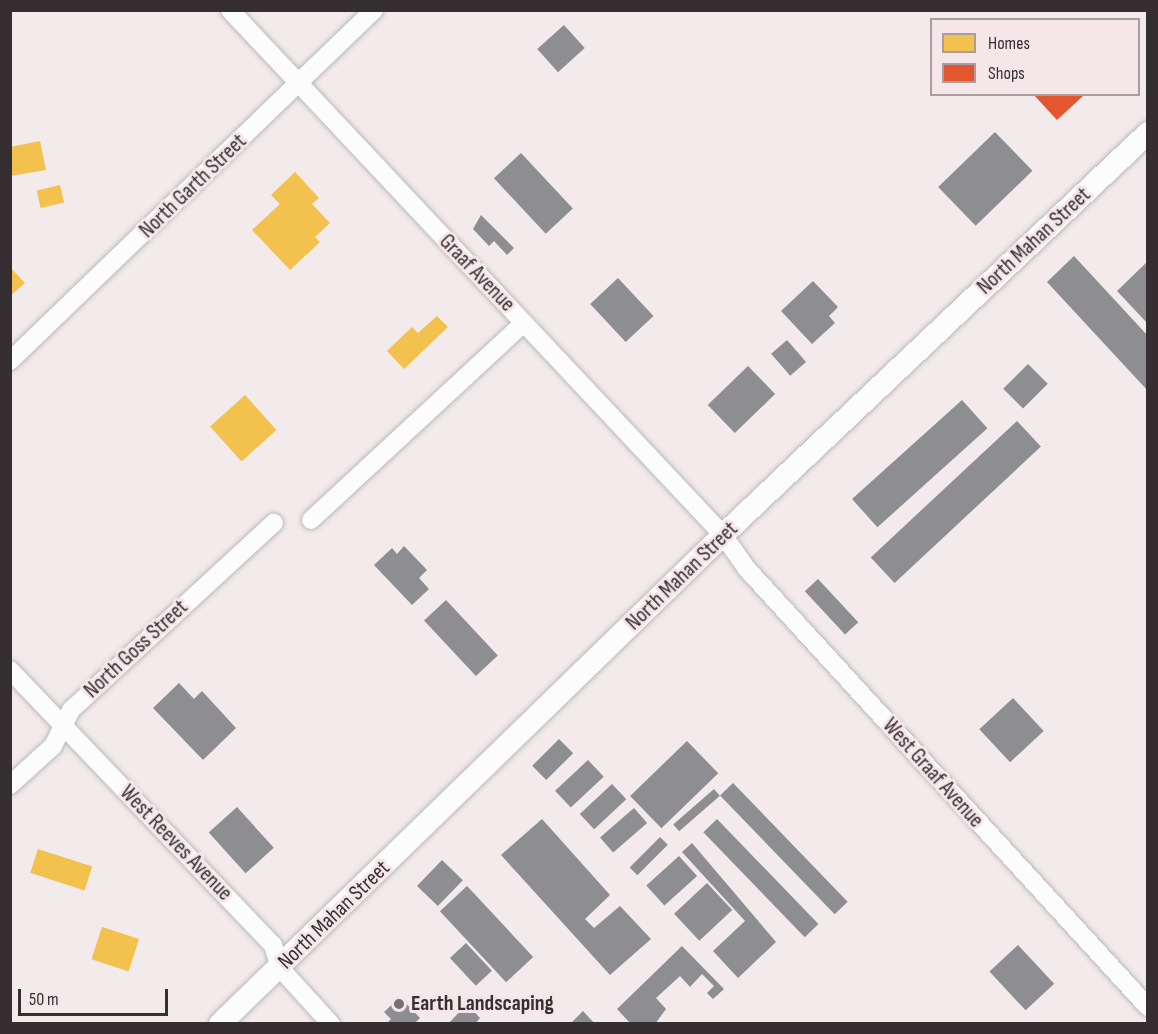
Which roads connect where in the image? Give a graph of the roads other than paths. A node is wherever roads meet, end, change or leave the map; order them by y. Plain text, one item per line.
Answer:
1 (230, 10) edge
2 (375, 10) edge
3 (298, 85) junction
4 (1148, 133) edge
5 (524, 323) junction
6 (10, 361) edge
7 (311, 520) dead end
8 (274, 523) dead end
9 (723, 535) junction
10 (10, 670) edge
11 (64, 725) junction
12 (10, 785) edge
13 (280, 968) junction
14 (1148, 1007) edge
15 (220, 1023) edge
16 (331, 1023) edge

1 - 3 street, Graaf Avenue
2 - 3 street, North Garth Street
3 - 5 street, Graaf Avenue
3 - 6 street, North Garth Street
4 - 9 street, North Mahan Street
5 - 7 street
5 - 9 street, Graaf Avenue
8 - 11 street, North Goss Street
9 - 13 street, North Mahan Street
9 - 14 street, West Graaf Avenue
10 - 11 street, West Reeves Avenue
11 - 12 street, North Goss Street
11 - 13 street, West Reeves Avenue
13 - 15 street, North Mahan Street
13 - 16 street, West Reeves Avenue

